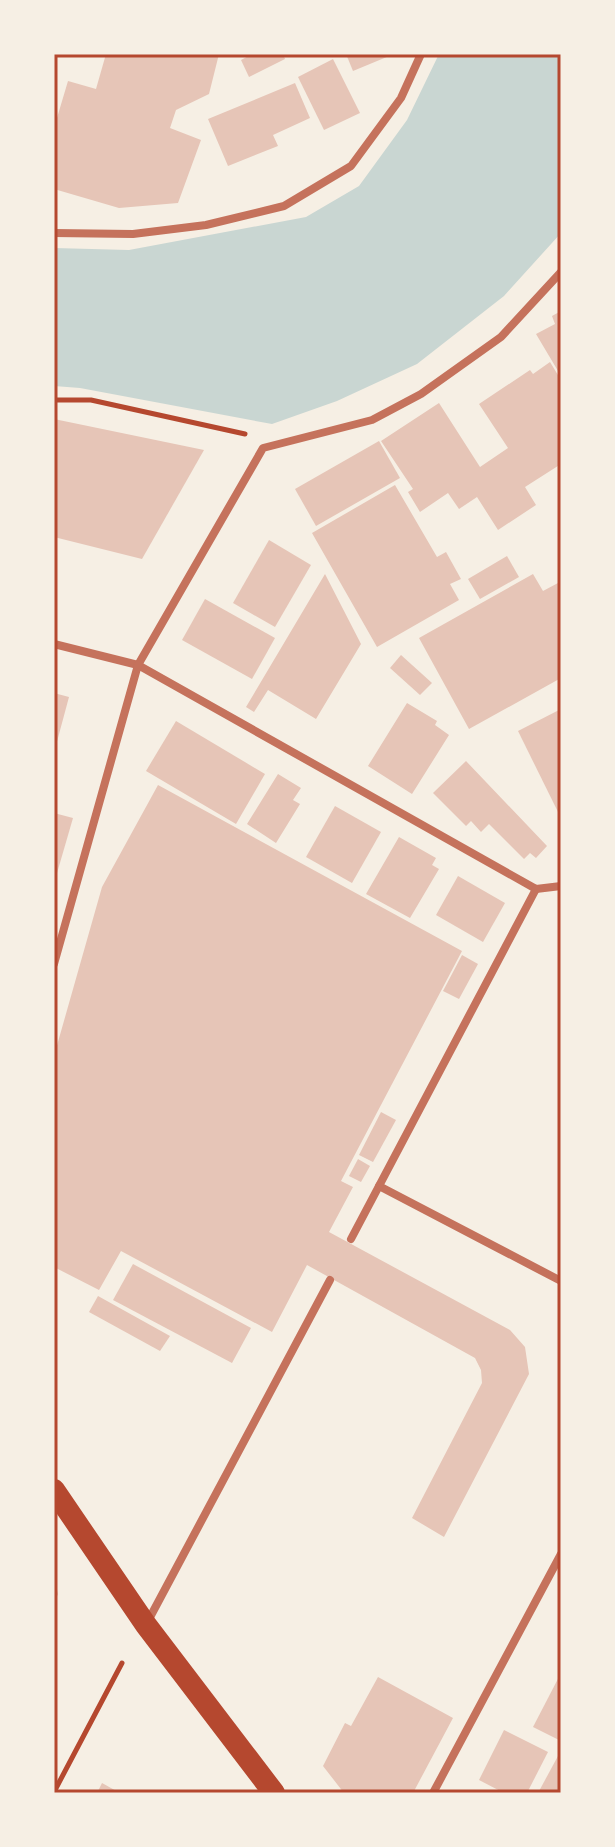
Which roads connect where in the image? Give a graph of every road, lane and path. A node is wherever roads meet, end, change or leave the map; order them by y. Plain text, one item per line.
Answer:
1 (421, 54) edge
2 (54, 233) edge
3 (561, 272) edge
4 (54, 400) edge
5 (263, 448) junction
6 (54, 644) edge
7 (138, 665) junction
8 (561, 886) edge
9 (536, 889) junction
10 (54, 964) edge
11 (379, 1186) junction
12 (351, 1239) dead end
13 (330, 1280) dead end
14 (561, 1281) edge
15 (54, 1490) edge
16 (561, 1554) edge
17 (146, 1625) junction
18 (122, 1663) dead end
19 (54, 1792) edge
20 (274, 1793) edge
21 (433, 1793) edge

1 - 2 street
3 - 5 street
4 - 5 path
5 - 7 street
6 - 7 street
7 - 9 street
7 - 10 street
8 - 9 street
9 - 11 street
11 - 12 street
11 - 14 street
13 - 17 street
15 - 17 highway
16 - 21 street
17 - 20 highway
18 - 19 path

